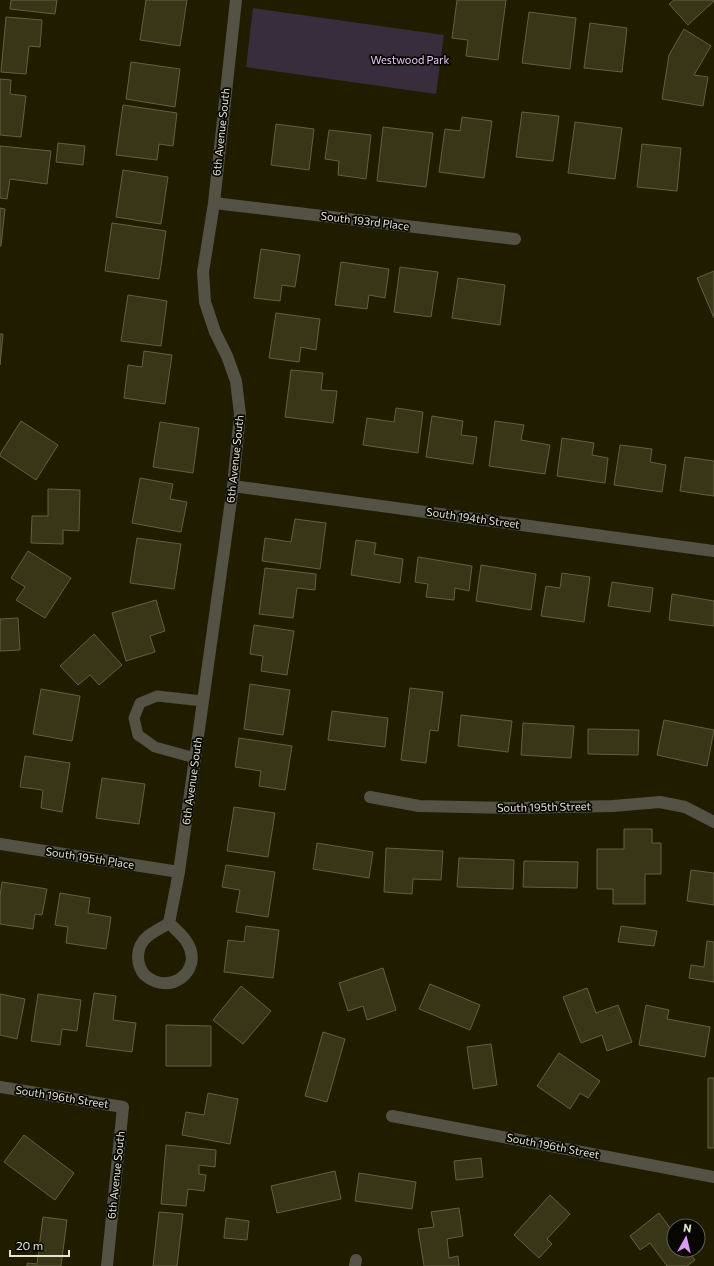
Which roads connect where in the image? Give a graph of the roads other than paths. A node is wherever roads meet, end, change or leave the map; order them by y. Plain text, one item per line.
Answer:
1 (236, 0) edge
2 (214, 203) junction
3 (515, 239) dead end
4 (233, 486) junction
5 (714, 551) edge
6 (203, 701) junction
7 (195, 758) junction
8 (370, 797) dead end
9 (714, 822) edge
10 (0, 844) edge
11 (179, 872) junction
12 (169, 923) junction
13 (0, 1087) edge
14 (123, 1107) joint
15 (392, 1116) dead end
16 (714, 1177) edge
17 (106, 1266) edge

1 - 2 street, 6th Avenue South
2 - 3 street, South 193rd Place
2 - 4 street, 6th Avenue South
4 - 5 street, South 194th Street
4 - 6 street, 6th Avenue South
6 - 7 street, 6th Avenue South
6 - 7 lane
7 - 11 street, 6th Avenue South
8 - 9 street, South 195th Street
10 - 11 street, South 195th Place
11 - 12 street, 6th Avenue South
12 - 12 street
13 - 14 street, South 196th Street
14 - 17 street, 6th Avenue South
15 - 16 street, South 196th Street

